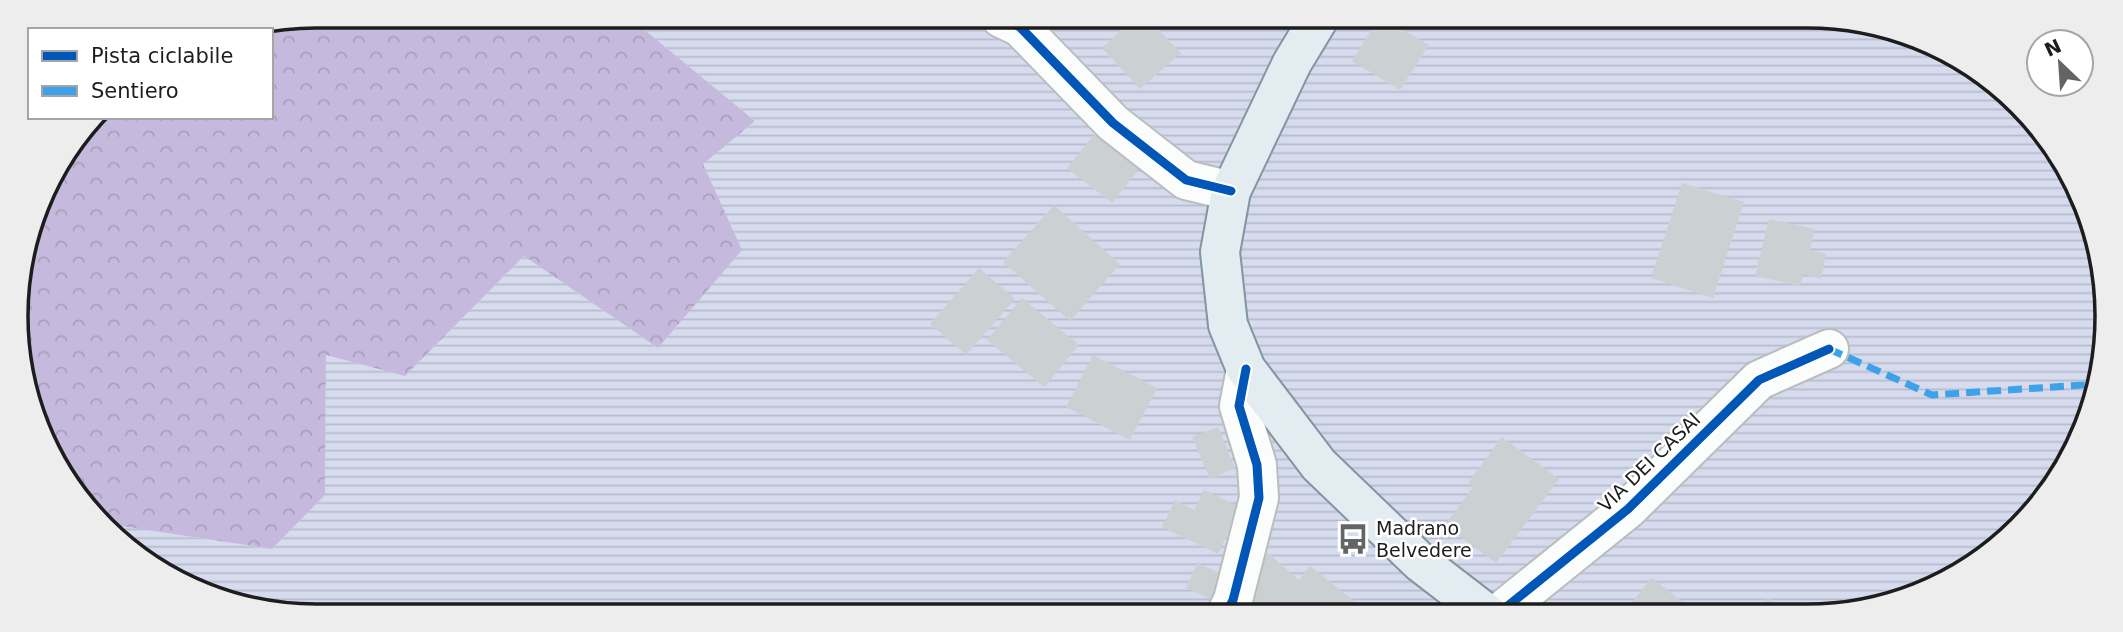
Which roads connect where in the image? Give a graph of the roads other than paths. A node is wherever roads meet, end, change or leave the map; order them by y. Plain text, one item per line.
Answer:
1 (1021, 28) edge
2 (1313, 28) edge
3 (1231, 191) junction
4 (1829, 349) dead end
5 (1246, 369) junction
6 (1237, 604) edge
7 (1474, 604) edge
8 (1510, 604) edge

1 - 3 street
2 - 3 main road
3 - 5 main road
4 - 8 street, VIA DEI CASAI
5 - 6 street
5 - 7 main road

